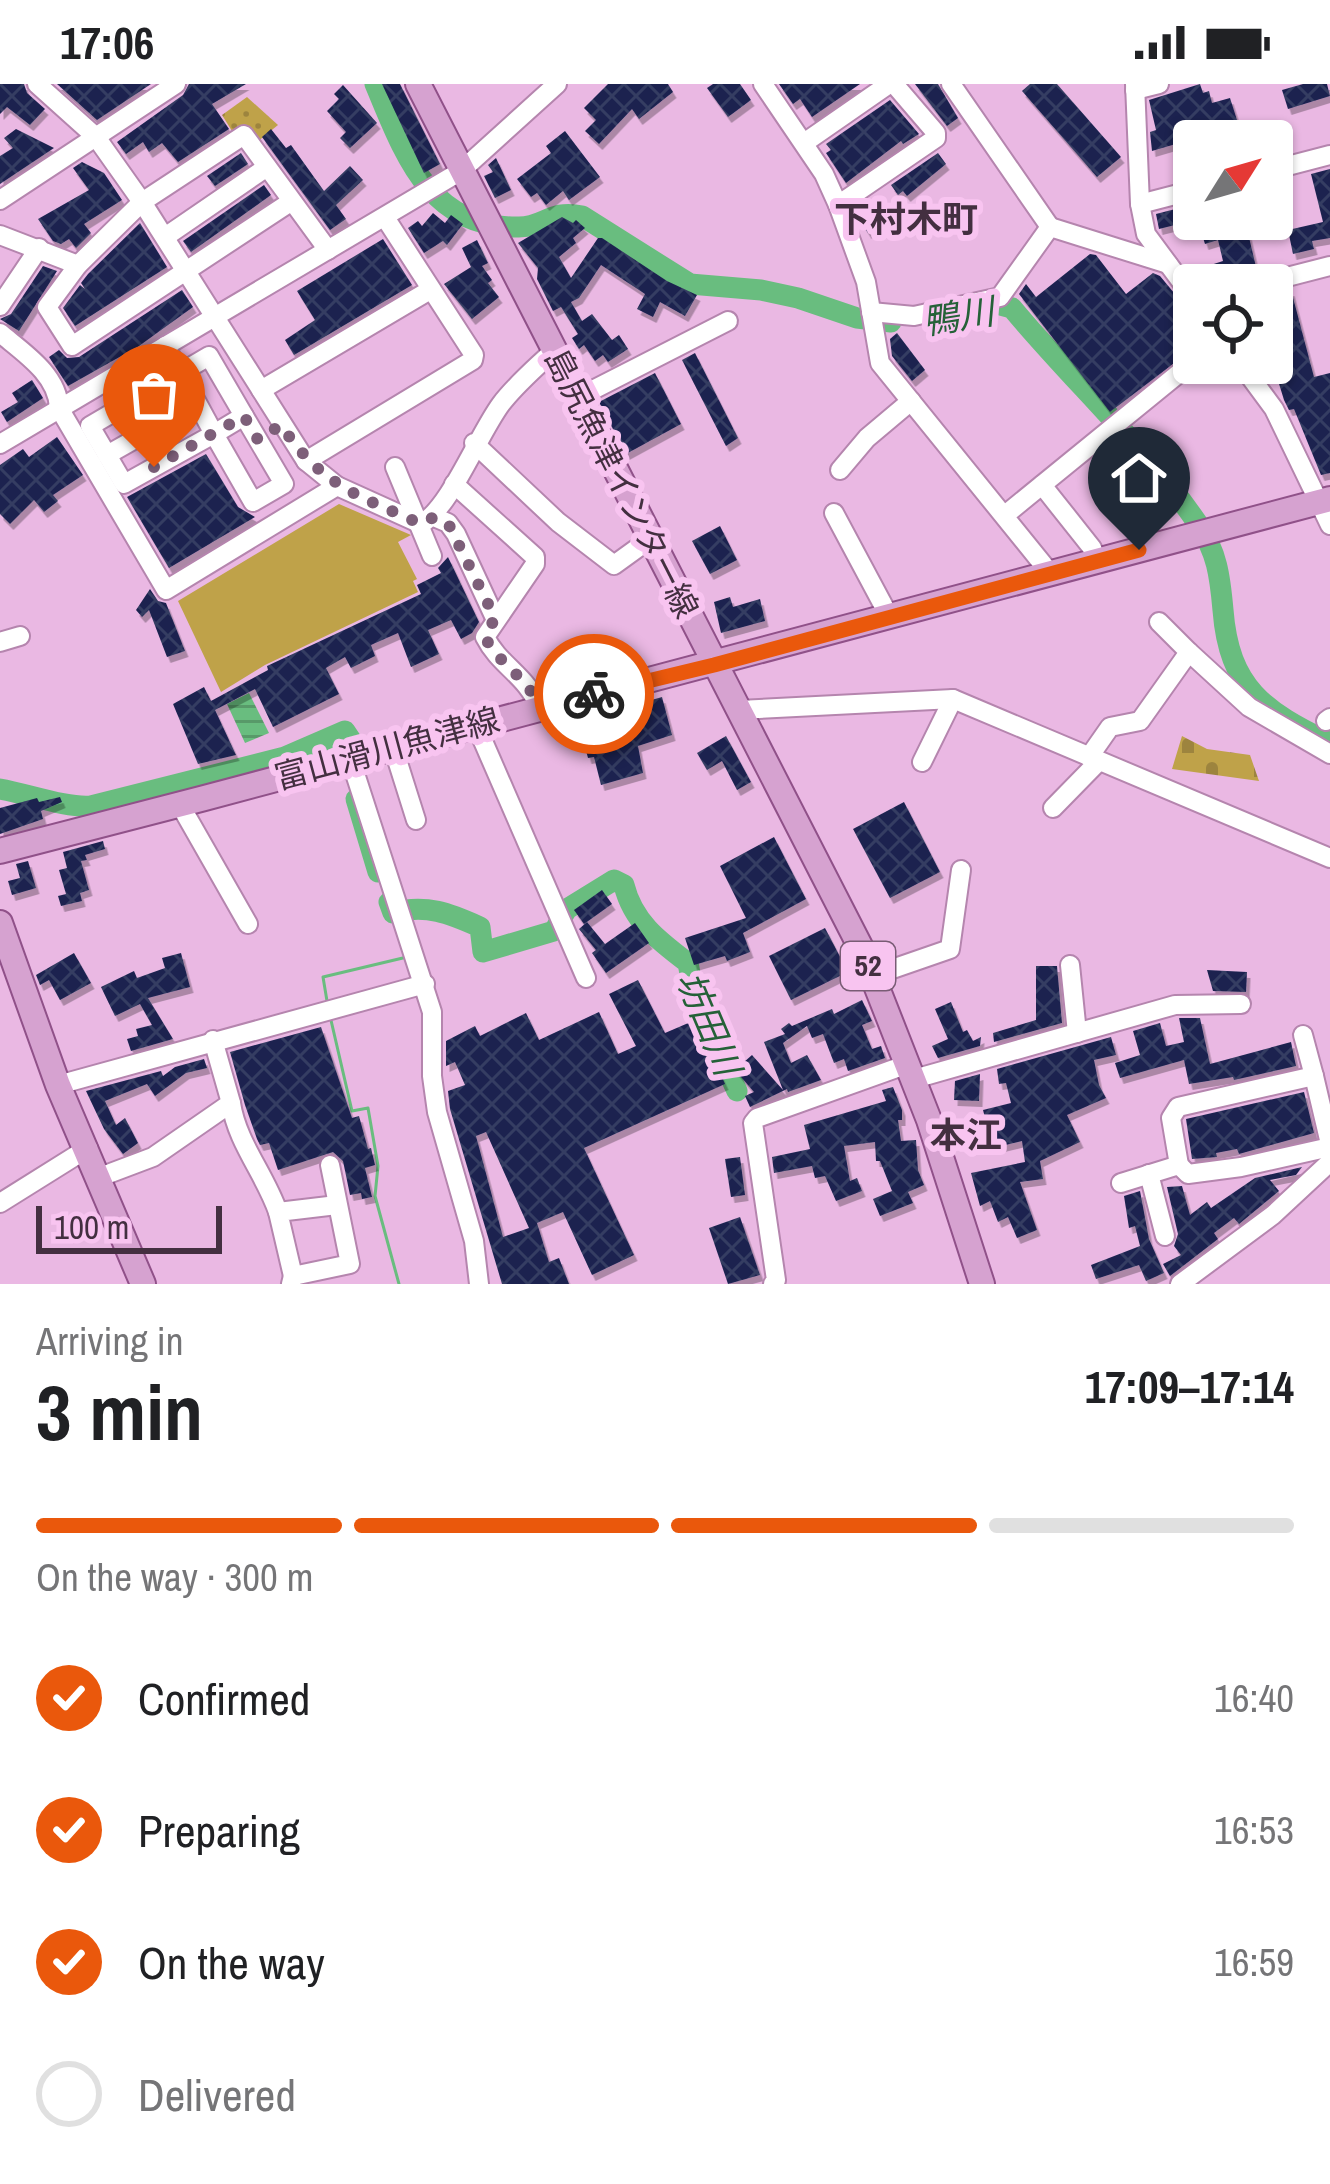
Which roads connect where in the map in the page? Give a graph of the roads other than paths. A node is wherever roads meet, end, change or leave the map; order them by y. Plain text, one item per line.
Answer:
1 (37, 84) edge
2 (176, 84) edge
3 (418, 84) edge
4 (557, 84) edge
5 (764, 84) edge
6 (892, 84) edge
7 (952, 84) edge
8 (1159, 84) edge
9 (1135, 87) edge
10 (96, 137) junction
11 (805, 143) junction
12 (1330, 155) edge
13 (1293, 165) edge
14 (267, 167) junction
15 (461, 171) junction
16 (1173, 195) edge
17 (0, 200) edge
18 (292, 201) junction
19 (142, 202) junction
20 (1140, 204) junction
21 (838, 205) junction
22 (386, 219) junction
23 (1050, 227) junction
24 (0, 235) edge
25 (165, 236) junction
26 (39, 248) junction
27 (328, 250) junction
28 (1168, 264) junction
29 (78, 265) junction
30 (1330, 266) edge
31 (188, 270) junction
32 (1173, 271) edge
33 (1293, 276) edge
34 (430, 290) junction
35 (0, 306) edge
36 (871, 312) junction
37 (217, 316) junction
38 (728, 321) dead end
39 (0, 333) edge
40 (165, 346) junction
41 (555, 349) junction
42 (180, 373) junction
43 (1173, 379) edge
44 (1256, 384) edge
45 (261, 390) junction
46 (579, 397) junction
47 (911, 401) junction
48 (197, 404) junction
49 (58, 408) junction
50 (244, 416) junction
51 (281, 425) junction
52 (214, 434) junction
53 (258, 440) junction
54 (474, 443) junction
55 (0, 444) edge
56 (107, 455) junction
57 (306, 460) junction
58 (395, 467) dead end
59 (840, 470) dead end
60 (454, 484) junction
61 (1042, 484) junction
62 (337, 486) junction
63 (1326, 509) edge
64 (834, 513) dead end
65 (1005, 514) junction
66 (427, 520) junction
67 (650, 538) junction
68 (432, 556) dead end
69 (1096, 561) junction
70 (1050, 573) junction
71 (889, 616) junction
72 (495, 618) junction
73 (1159, 622) dead end
74 (20, 636) dead end
75 (0, 642) edge
76 (1189, 652) junction
77 (714, 665) junction
78 (953, 699) junction
79 (539, 707) junction
80 (739, 710) junction
81 (476, 725) junction
82 (393, 747) junction
83 (1330, 754) edge
84 (350, 758) junction
85 (1094, 759) junction
86 (922, 762) dead end
87 (179, 803) junction
88 (1052, 808) dead end
89 (416, 820) dead end
90 (0, 851) edge
91 (1330, 858) edge
92 (961, 870) dead end
93 (0, 923) edge
94 (248, 924) dead end
95 (1070, 965) dead end
96 (872, 976) junction
97 (586, 978) dead end
98 (425, 984) junction
99 (1241, 1004) dead end
100 (1076, 1034) junction
101 (1303, 1035) dead end
102 (213, 1040) junction
103 (911, 1072) junction
104 (1313, 1076) junction
105 (58, 1085) junction
106 (231, 1103) junction
107 (1330, 1146) edge
108 (88, 1148) junction
109 (1330, 1162) edge
110 (330, 1165) dead end
111 (1179, 1165) junction
112 (1149, 1174) junction
113 (100, 1177) junction
114 (1121, 1183) dead end
115 (0, 1203) edge
116 (337, 1205) junction
117 (278, 1212) junction
118 (1165, 1237) dead end
119 (292, 1280) edge
120 (143, 1284) edge
121 (479, 1284) edge
122 (772, 1284) edge
123 (982, 1284) edge
124 (1180, 1284) edge

1 - 10 street
2 - 10 street
3 - 15 main road, 島尻魚津インター線 / 52
4 - 15 street
5 - 11 street
6 - 11 street
6 - 21 street
7 - 23 street
8 - 9 street
9 - 20 street
10 - 17 street
10 - 19 street
11 - 21 street
12 - 13 street
14 - 18 street
14 - 19 street
14 - 25 street
15 - 22 street
15 - 41 main road, 島尻魚津インター線 / 52
16 - 20 street
18 - 27 street
18 - 31 street
19 - 25 street
19 - 29 street
20 - 28 street
21 - 36 street
22 - 27 street
22 - 34 street
23 - 28 street
23 - 36 street
24 - 26 street
25 - 31 street
26 - 29 street
26 - 35 street
27 - 37 street
28 - 32 street
29 - 31 street
30 - 33 street
31 - 37 street
34 - 45 street
34 - 57 street
36 - 47 street
37 - 40 street
37 - 45 street
38 - 46 street
39 - 49 street
40 - 42 street
40 - 49 street
41 - 46 main road, 島尻魚津インター線 / 52
41 - 54 street
42 - 48 street
42 - 50 street
42 - 56 street
43 - 61 street
44 - 63 street
45 - 51 street
46 - 67 main road, 島尻魚津インター線 / 52
47 - 59 street
47 - 65 street
48 - 52 street
48 - 56 street
49 - 55 street
49 - 62 street
50 - 52 street
50 - 53 street
51 - 53 street
51 - 57 street
52 - 53 street
52 - 56 street
54 - 60 street
54 - 67 street
57 - 62 street
58 - 66 street
60 - 66 street
60 - 72 street
61 - 65 street
61 - 69 street
62 - 66 street
63 - 69 main road, 富山滑川魚津線
64 - 71 street
65 - 70 street
66 - 68 street
66 - 72 street
67 - 77 main road, 島尻魚津インター線 / 52
69 - 70 main road, 富山滑川魚津線
70 - 71 main road, 富山滑川魚津線
71 - 77 main road, 富山滑川魚津線
72 - 79 street
73 - 76 street
74 - 75 street
76 - 83 street
76 - 85 street
77 - 79 main road, 富山滑川魚津線
77 - 80 main road, 島尻魚津インター線 / 52
78 - 80 street
78 - 85 street
78 - 86 street
79 - 81 main road, 富山滑川魚津線
80 - 96 main road, 島尻魚津インター線 / 52
81 - 82 main road, 富山滑川魚津線
81 - 97 street
82 - 84 main road, 富山滑川魚津線
82 - 89 street
84 - 87 main road, 富山滑川魚津線
84 - 98 street
85 - 88 street
85 - 91 street
87 - 90 main road, 富山滑川魚津線
87 - 94 street
92 - 96 street
93 - 105 main road
95 - 100 street
96 - 103 main road, 島尻魚津インター線 / 52
98 - 102 street
98 - 121 street
99 - 100 street
100 - 103 street
101 - 104 street
102 - 105 street
102 - 106 street
103 - 122 street
103 - 123 main road, 島尻魚津インター線 / 52
104 - 107 street
104 - 111 street
105 - 108 main road
106 - 113 street
106 - 117 street
107 - 111 street
108 - 113 main road
108 - 115 street
109 - 124 street
110 - 116 street
111 - 112 street
112 - 114 street
112 - 118 street
113 - 120 main road
116 - 117 street
116 - 119 street
117 - 119 street

